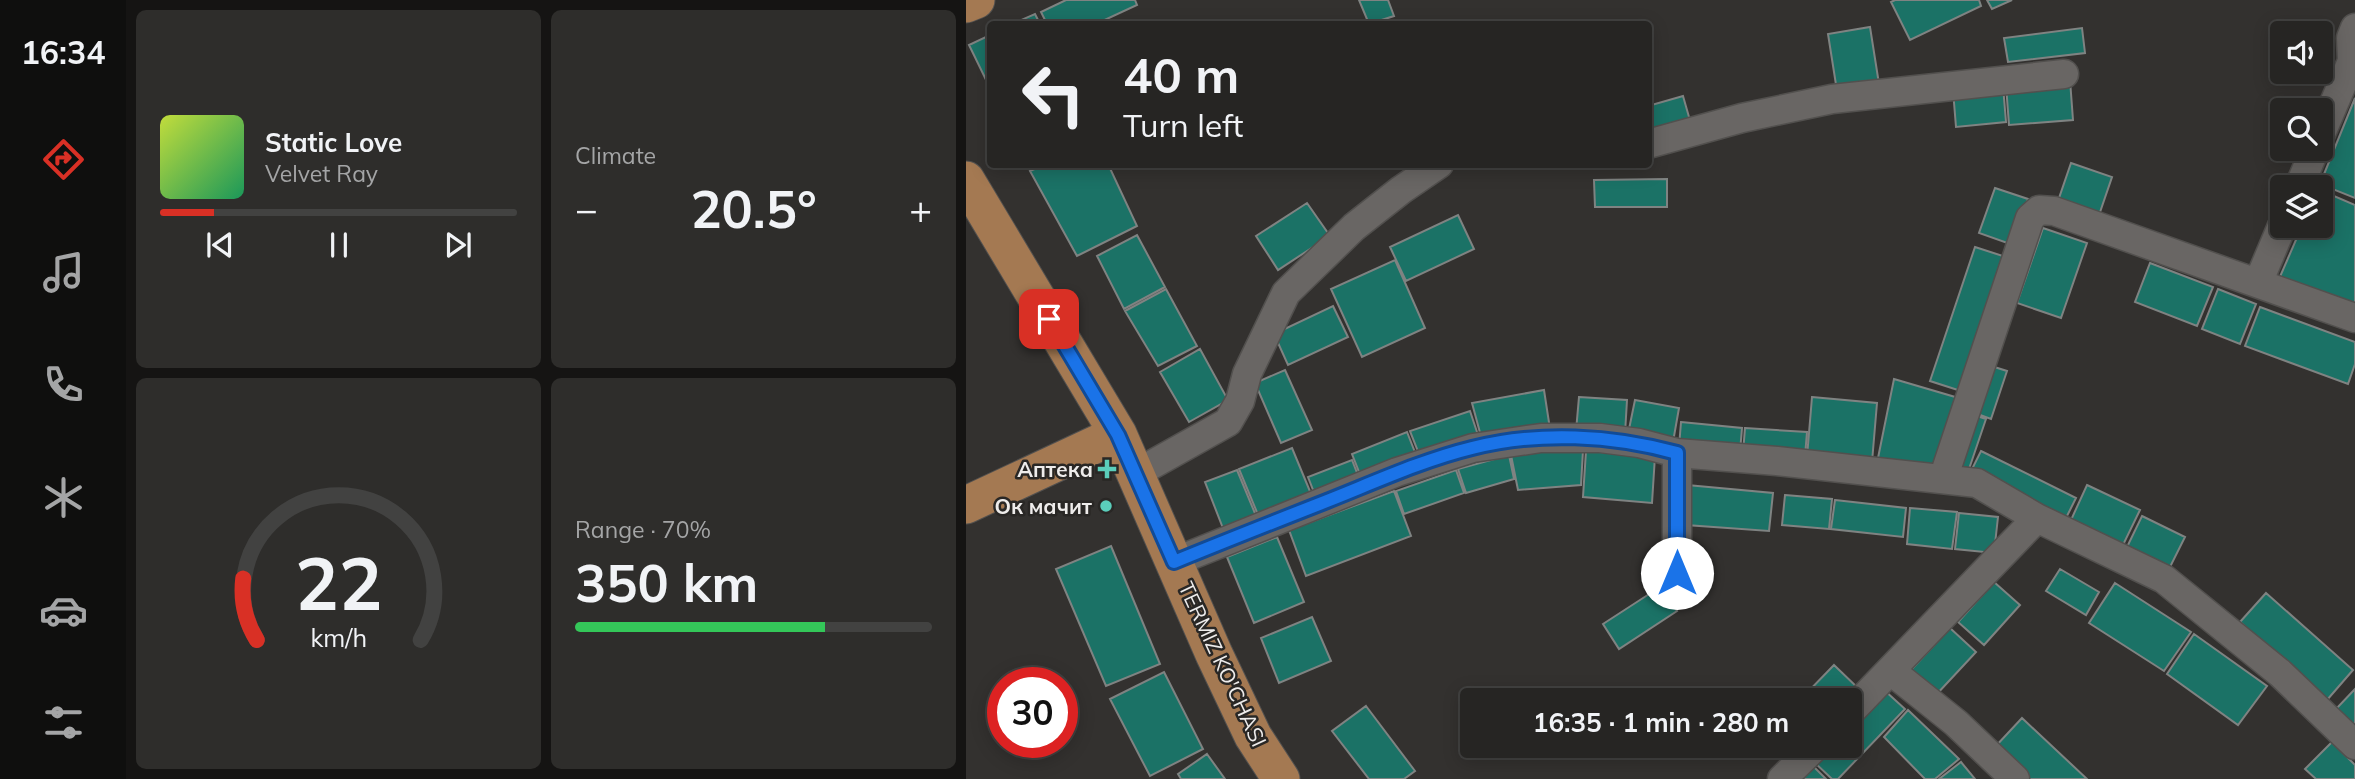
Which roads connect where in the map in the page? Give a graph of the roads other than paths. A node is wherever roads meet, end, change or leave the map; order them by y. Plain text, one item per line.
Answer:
1 (2354, 35) edge
2 (2064, 74) dead end
3 (2333, 106) edge
4 (1652, 143) edge
5 (1433, 168) edge
6 (966, 180) edge
7 (2277, 238) edge
8 (2258, 283) junction
9 (2355, 318) edge
10 (1118, 435) junction
11 (1677, 453) junction
12 (1137, 473) junction
13 (1942, 479) junction
14 (966, 505) edge
15 (2037, 518) junction
16 (1174, 562) junction
17 (1667, 578) dead end
18 (1891, 671) junction
19 (1862, 700) edge
20 (2355, 745) edge
21 (1804, 758) edge
22 (1281, 779) edge
23 (1782, 779) edge
24 (2015, 779) edge

1 - 3 street
2 - 4 street
5 - 12 street
6 - 10 main road, TERMIZ KO'CHASI
7 - 8 street
8 - 9 street
8 - 13 street
10 - 12 main road, TERMIZ KO'CHASI
10 - 14 main road
11 - 13 street
11 - 16 street
11 - 17 street
12 - 16 main road, TERMIZ KO'CHASI
13 - 15 street
15 - 18 street
15 - 20 street
16 - 22 main road, TERMIZ KO'CHASI
18 - 19 street
18 - 24 street
21 - 23 street

